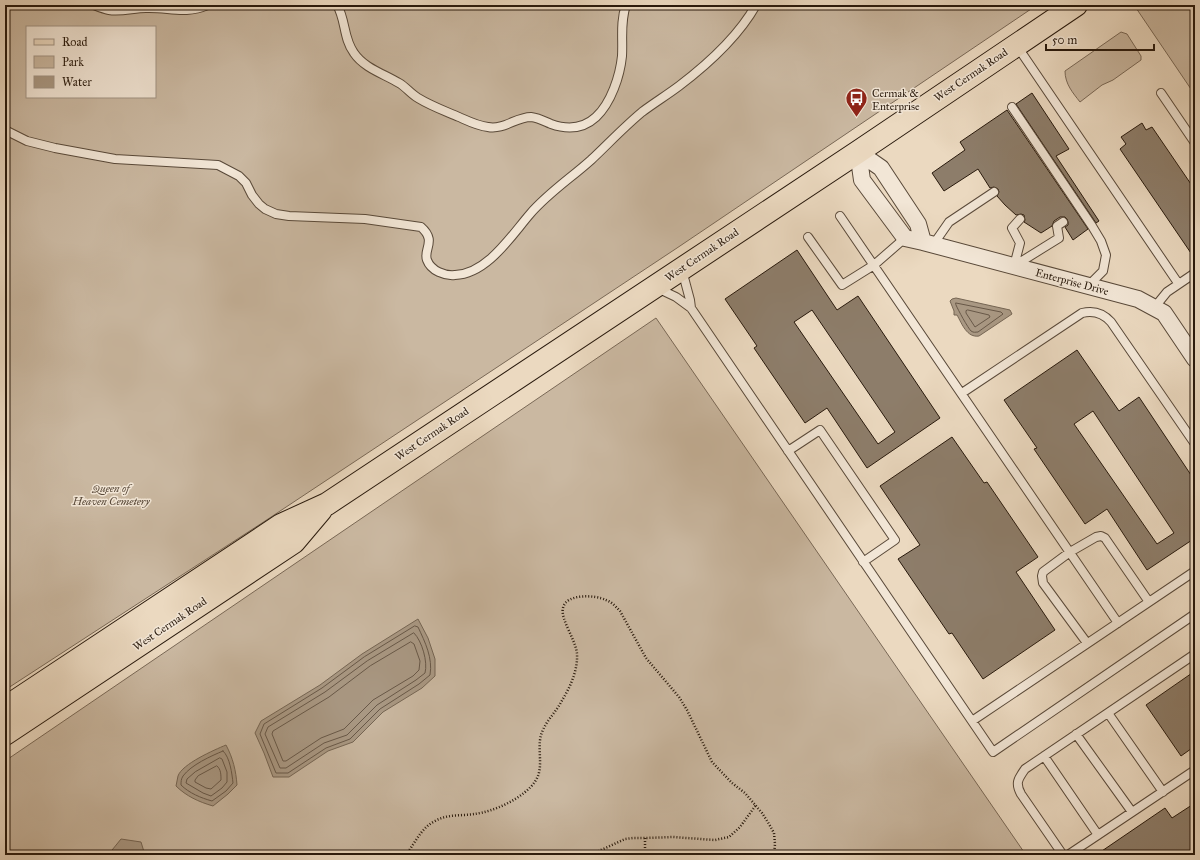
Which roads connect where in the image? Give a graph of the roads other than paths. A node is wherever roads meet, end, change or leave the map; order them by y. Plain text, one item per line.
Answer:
1 (94, 5) edge
2 (208, 5) edge
3 (337, 5) edge
4 (626, 5) edge
5 (756, 5) edge
6 (1076, 5) edge
7 (1016, 45) junction
8 (1161, 93) dead end
9 (1012, 107) dead end
10 (5, 130) edge
11 (1195, 143) edge
12 (858, 152) junction
13 (994, 192) dead end
14 (840, 216) dead end
15 (1020, 219) dead end
16 (1063, 222) dead end
17 (808, 237) dead end
18 (905, 238) junction
19 (928, 243) junction
20 (874, 266) junction
21 (1014, 266) junction
22 (681, 269) junction
23 (1195, 273) edge
24 (1178, 283) junction
25 (655, 286) junction
26 (1088, 286) junction
27 (691, 308) junction
28 (1154, 308) junction
29 (1195, 359) edge
30 (962, 393) junction
31 (1195, 444) edge
32 (788, 450) junction
33 (326, 504) junction
34 (1070, 552) junction
35 (863, 562) junction
36 (1195, 571) edge
37 (1149, 602) junction
38 (1195, 614) edge
39 (1118, 622) junction
40 (1087, 644) junction
41 (1195, 654) edge
42 (5, 708) edge
43 (1108, 713) junction
44 (972, 721) junction
45 (5, 734) edge
46 (1076, 734) junction
47 (1044, 756) junction
48 (1195, 770) edge
49 (1163, 792) junction
50 (1132, 812) junction
51 (1098, 835) junction
52 (1063, 855) edge
53 (1068, 855) edge

1 - 2 lane
3 - 4 lane
5 - 10 lane
6 - 7 main road, West Cermak Road
7 - 12 main road, West Cermak Road
7 - 24 lane
8 - 11 lane
9 - 26 lane
12 - 18 street
12 - 19 street
12 - 22 main road, West Cermak Road
13 - 19 lane
14 - 20 lane
15 - 21 lane
16 - 21 lane
17 - 20 lane
18 - 19 street, Enterprise Drive
18 - 20 lane
19 - 21 street, Enterprise Drive
20 - 30 lane
21 - 26 street, Enterprise Drive
22 - 25 main road, West Cermak Road
22 - 27 lane
23 - 24 lane
24 - 28 lane
25 - 27 lane
25 - 33 main road, West Cermak Road
26 - 28 street, Enterprise Drive
27 - 32 lane
28 - 29 street, Enterprise Drive
30 - 31 lane
30 - 34 lane
32 - 35 lane
32 - 35 lane
33 - 42 main road, West Cermak Road
33 - 45 main road, West Cermak Road
34 - 37 lane
34 - 39 lane
34 - 40 lane
35 - 44 lane
36 - 37 lane
37 - 39 lane
38 - 44 lane
39 - 40 lane
40 - 44 lane
41 - 43 lane
43 - 46 lane
43 - 49 lane
46 - 47 lane
46 - 50 lane
47 - 51 lane
47 - 52 lane
48 - 49 lane
49 - 50 lane
50 - 51 lane
51 - 53 lane

